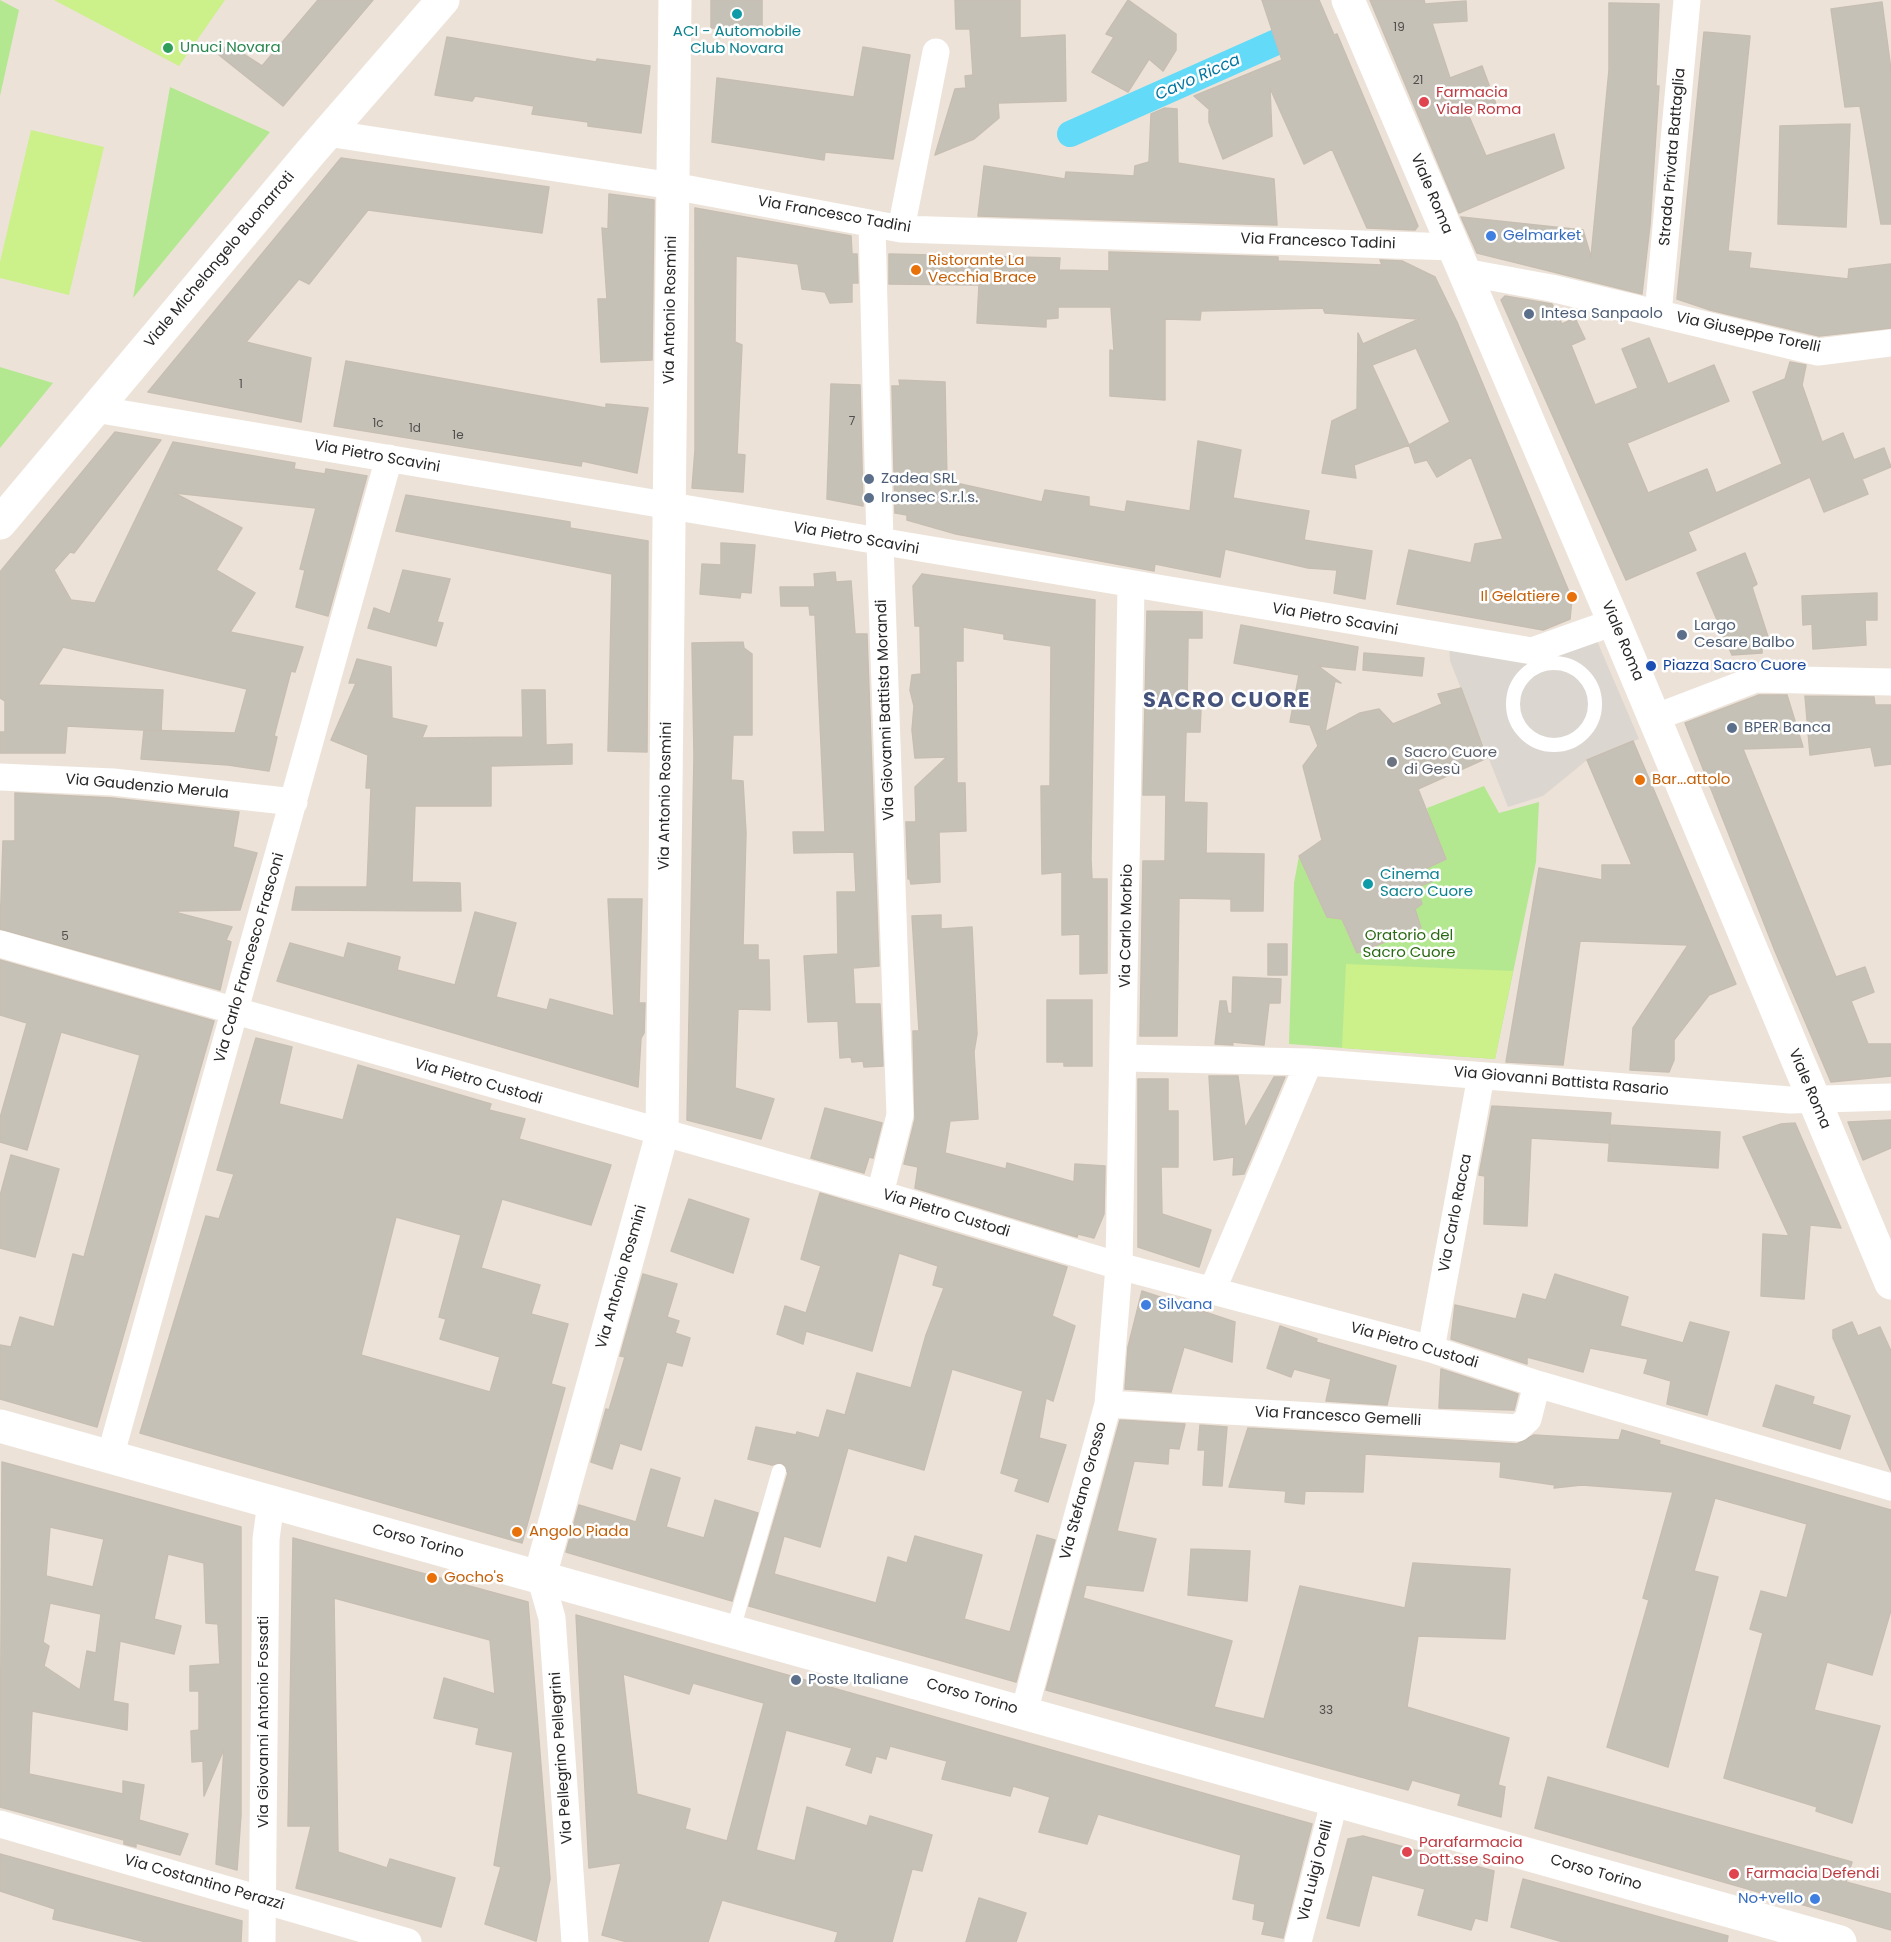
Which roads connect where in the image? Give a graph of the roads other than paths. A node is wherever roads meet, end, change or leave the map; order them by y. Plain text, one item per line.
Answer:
1 (442, 0) edge
2 (675, 0) edge
3 (1348, 0) edge
4 (1688, 0) edge
5 (936, 52) dead end
6 (327, 133) junction
7 (673, 186) junction
8 (872, 224) junction
9 (901, 229) junction
10 (1459, 260) junction
11 (1658, 314) junction
12 (1891, 343) edge
13 (95, 410) junction
14 (389, 458) junction
15 (669, 507) junction
16 (0, 523) edge
17 (880, 543) junction
18 (1131, 586) junction
19 (1614, 622) junction
20 (1533, 659) junction
21 (1891, 682) edge
22 (1654, 718) junction
23 (0, 777) edge
24 (294, 801) junction
25 (0, 944) edge
26 (235, 1012) junction
27 (1125, 1058) junction
28 (1309, 1062) junction
29 (1481, 1076) junction
30 (1891, 1097) edge
31 (1814, 1101) junction
32 (662, 1134) junction
33 (880, 1194) junction
34 (1119, 1266) junction
35 (1891, 1283) edge
36 (1212, 1291) junction
37 (1431, 1349) junction
38 (1537, 1384) junction
39 (1108, 1404) junction
40 (0, 1426) edge
41 (110, 1457) junction
42 (779, 1471) dead end
43 (1891, 1487) edge
44 (271, 1502) junction
45 (540, 1576) junction
46 (733, 1630) junction
47 (1024, 1712) junction
48 (1335, 1799) junction
49 (0, 1824) edge
50 (263, 1900) junction
51 (1781, 1934) edge
52 (262, 1942) edge
53 (408, 1942) edge
54 (575, 1942) edge
55 (1298, 1942) edge
56 (1840, 1942) edge

1 - 6 street, Viale Michelangelo Buonarroti
2 - 7 street, Via Antonio Rosmini
3 - 10 street, Viale Roma
4 - 11 street, Strada Privata Battaglia
5 - 9 street
6 - 7 street, Via Francesco Tadini
6 - 13 street, Viale Michelangelo Buonarroti
7 - 8 street, Via Francesco Tadini
7 - 15 street, Via Antonio Rosmini
8 - 9 street, Via Francesco Tadini
8 - 17 street, Via Giovanni Battista Morandi
9 - 10 street, Via Francesco Tadini
10 - 11 street, Via Giuseppe Torelli
10 - 19 street, Viale Roma
11 - 12 street, Via Giuseppe Torelli
13 - 14 street, Via Pietro Scavini
13 - 16 street, Viale Michelangelo Buonarroti
14 - 15 street, Via Pietro Scavini
14 - 24 street, Via Carlo Francesco Frasconi
15 - 17 street, Via Pietro Scavini
15 - 32 street, Via Antonio Rosmini
17 - 18 street, Via Pietro Scavini
17 - 33 street, Via Giovanni Battista Morandi
18 - 20 street, Via Pietro Scavini
18 - 27 street, Via Carlo Morbio
19 - 20 street, Via Pietro Scavini
19 - 22 street, Viale Roma
20 - 20 lane
21 - 22 street
22 - 31 street, Viale Roma
23 - 24 street, Via Gaudenzio Merula
24 - 26 street, Via Carlo Francesco Frasconi
25 - 26 street, Via Pietro Custodi
26 - 32 street, Via Pietro Custodi
26 - 41 street, Via Carlo Francesco Frasconi
27 - 28 street, Via Giovanni Battista Rasario
27 - 34 street, Via Carlo Morbio
28 - 29 street, Via Giovanni Battista Rasario
28 - 36 street
29 - 31 street, Via Giovanni Battista Rasario
29 - 37 street, Via Carlo Racca
30 - 31 street, Via Giovanni Battista Rasario
31 - 35 street, Viale Roma
32 - 33 street, Via Pietro Custodi
32 - 45 street, Via Antonio Rosmini
33 - 34 street, Via Pietro Custodi
34 - 36 street, Via Pietro Custodi
34 - 39 street, Via Stefano Grosso
36 - 37 street, Via Pietro Custodi
37 - 38 street, Via Pietro Custodi
38 - 39 street, Via Francesco Gemelli
38 - 43 street, Via Pietro Custodi
39 - 47 street, Via Stefano Grosso
40 - 41 street, Corso Torino
41 - 44 street, Corso Torino
42 - 46 lane
44 - 45 street, Corso Torino
44 - 50 street, Via Giovanni Antonio Fossati
45 - 46 street, Corso Torino
45 - 54 street, Via Pellegrino Pellegrini
46 - 47 street, Corso Torino
47 - 48 street, Corso Torino
48 - 51 street, Corso Torino
48 - 55 street, Via Luigi Orelli
49 - 50 street, Via Costantino Perazzi
50 - 52 street, Via Giovanni Antonio Fossati
50 - 53 street, Via Costantino Perazzi
51 - 56 street, Corso Torino

